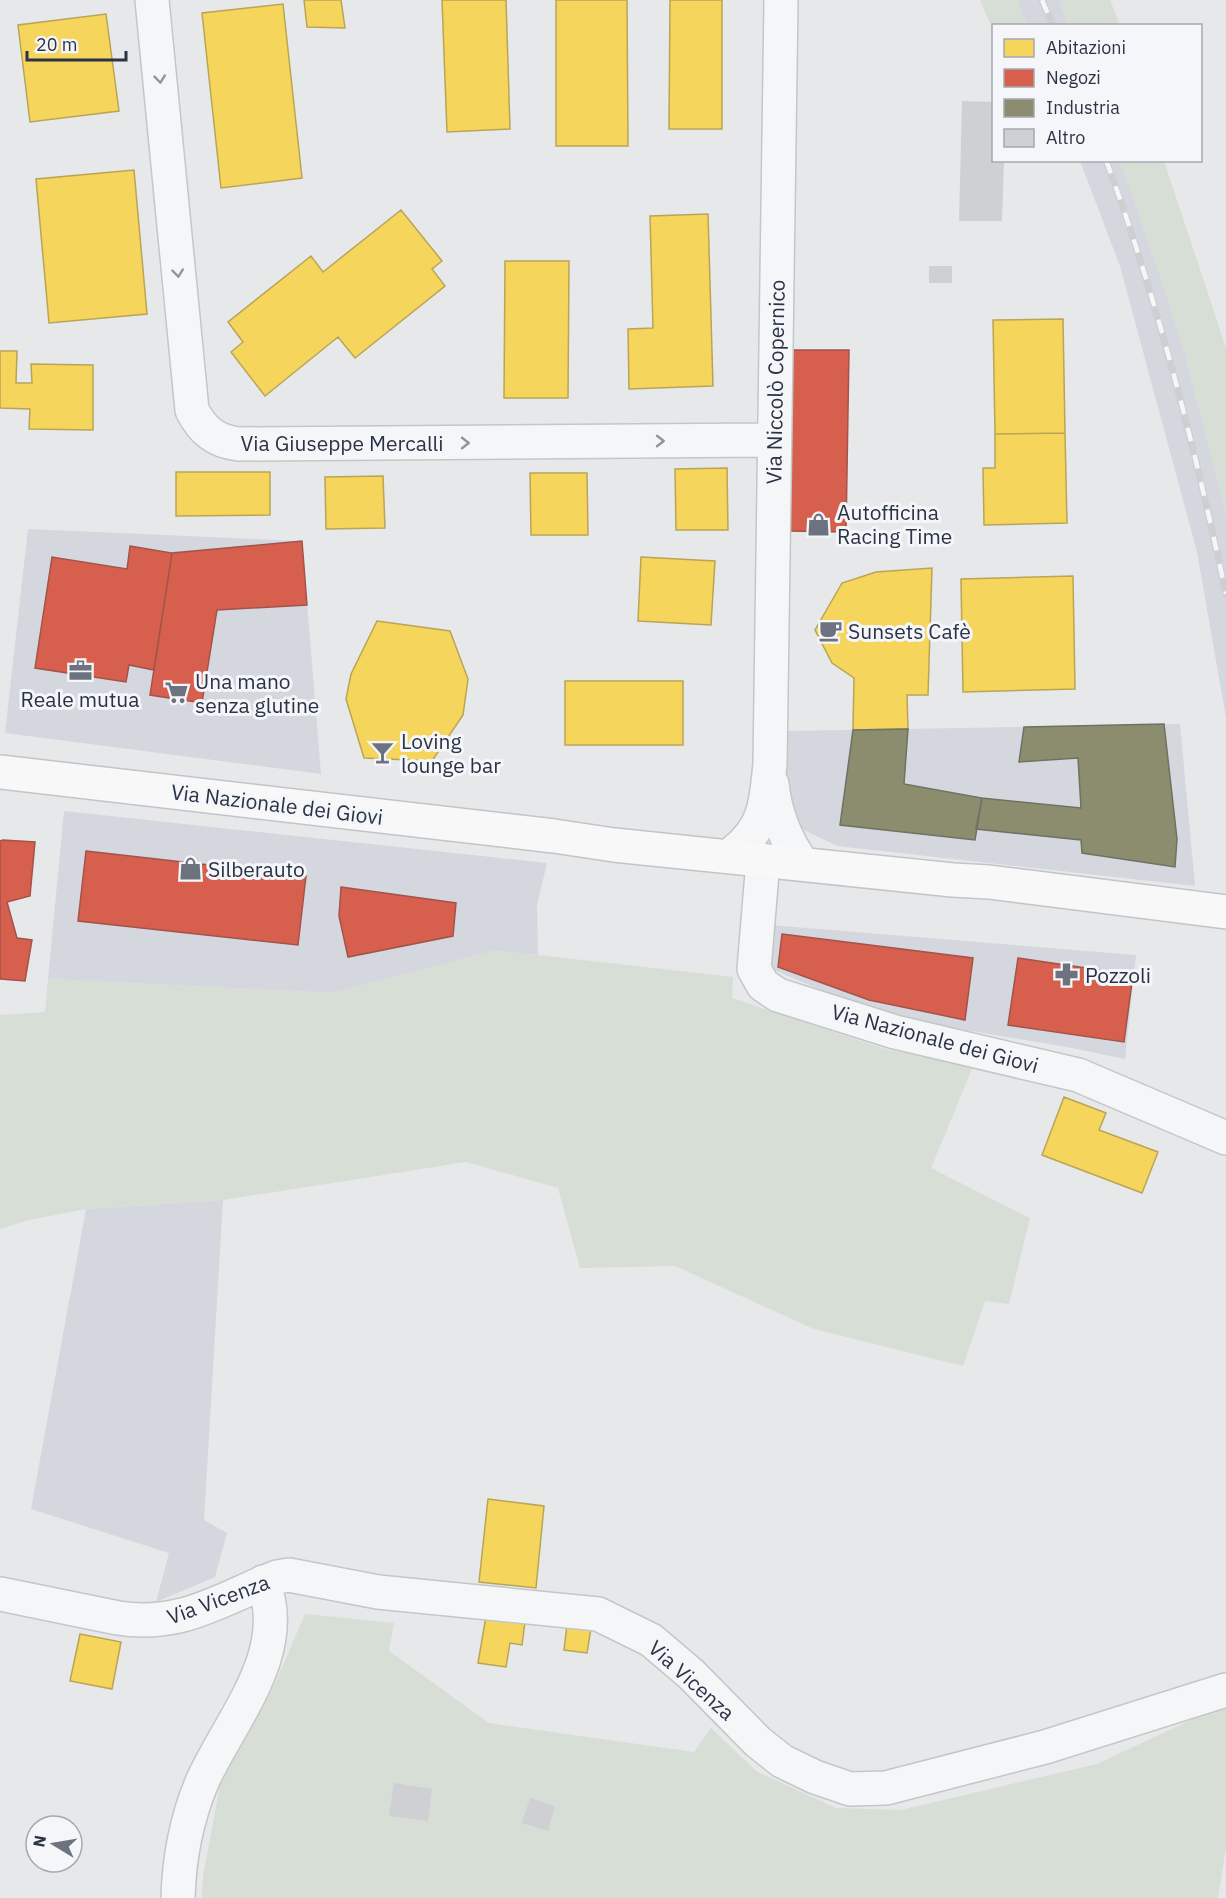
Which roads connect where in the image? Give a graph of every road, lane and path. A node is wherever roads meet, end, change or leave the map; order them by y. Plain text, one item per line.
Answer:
1 (152, 0) edge
2 (781, 0) edge
3 (774, 440) junction
4 (770, 765) junction
5 (0, 772) edge
6 (749, 856) junction
7 (798, 857) junction
8 (989, 882) junction
9 (1226, 912) edge
10 (1226, 1138) edge
11 (262, 1582) junction
12 (0, 1594) edge
13 (1226, 1690) edge
14 (178, 1898) edge

1 -> 3 street, Via Giuseppe Mercalli
2 - 3 street, Via Niccolò Copernico
3 - 4 street, Via Niccolò Copernico
4 - 6 street, Via Niccolò Copernico
4 - 7 street, Via Niccolò Copernico
5 - 6 main road, Via Nazionale dei Giovi
6 - 7 main road, Via Nazionale dei Giovi
6 - 8 main road, Via Nazionale dei Giovi
6 - 10 street, Via Nazionale dei Giovi
7 - 8 main road, Via Nazionale dei Giovi
8 - 9 main road, Via Nazionale dei Giovi
11 - 12 street, Via Vicenza
11 - 13 street, Via Vicenza
11 - 14 street

